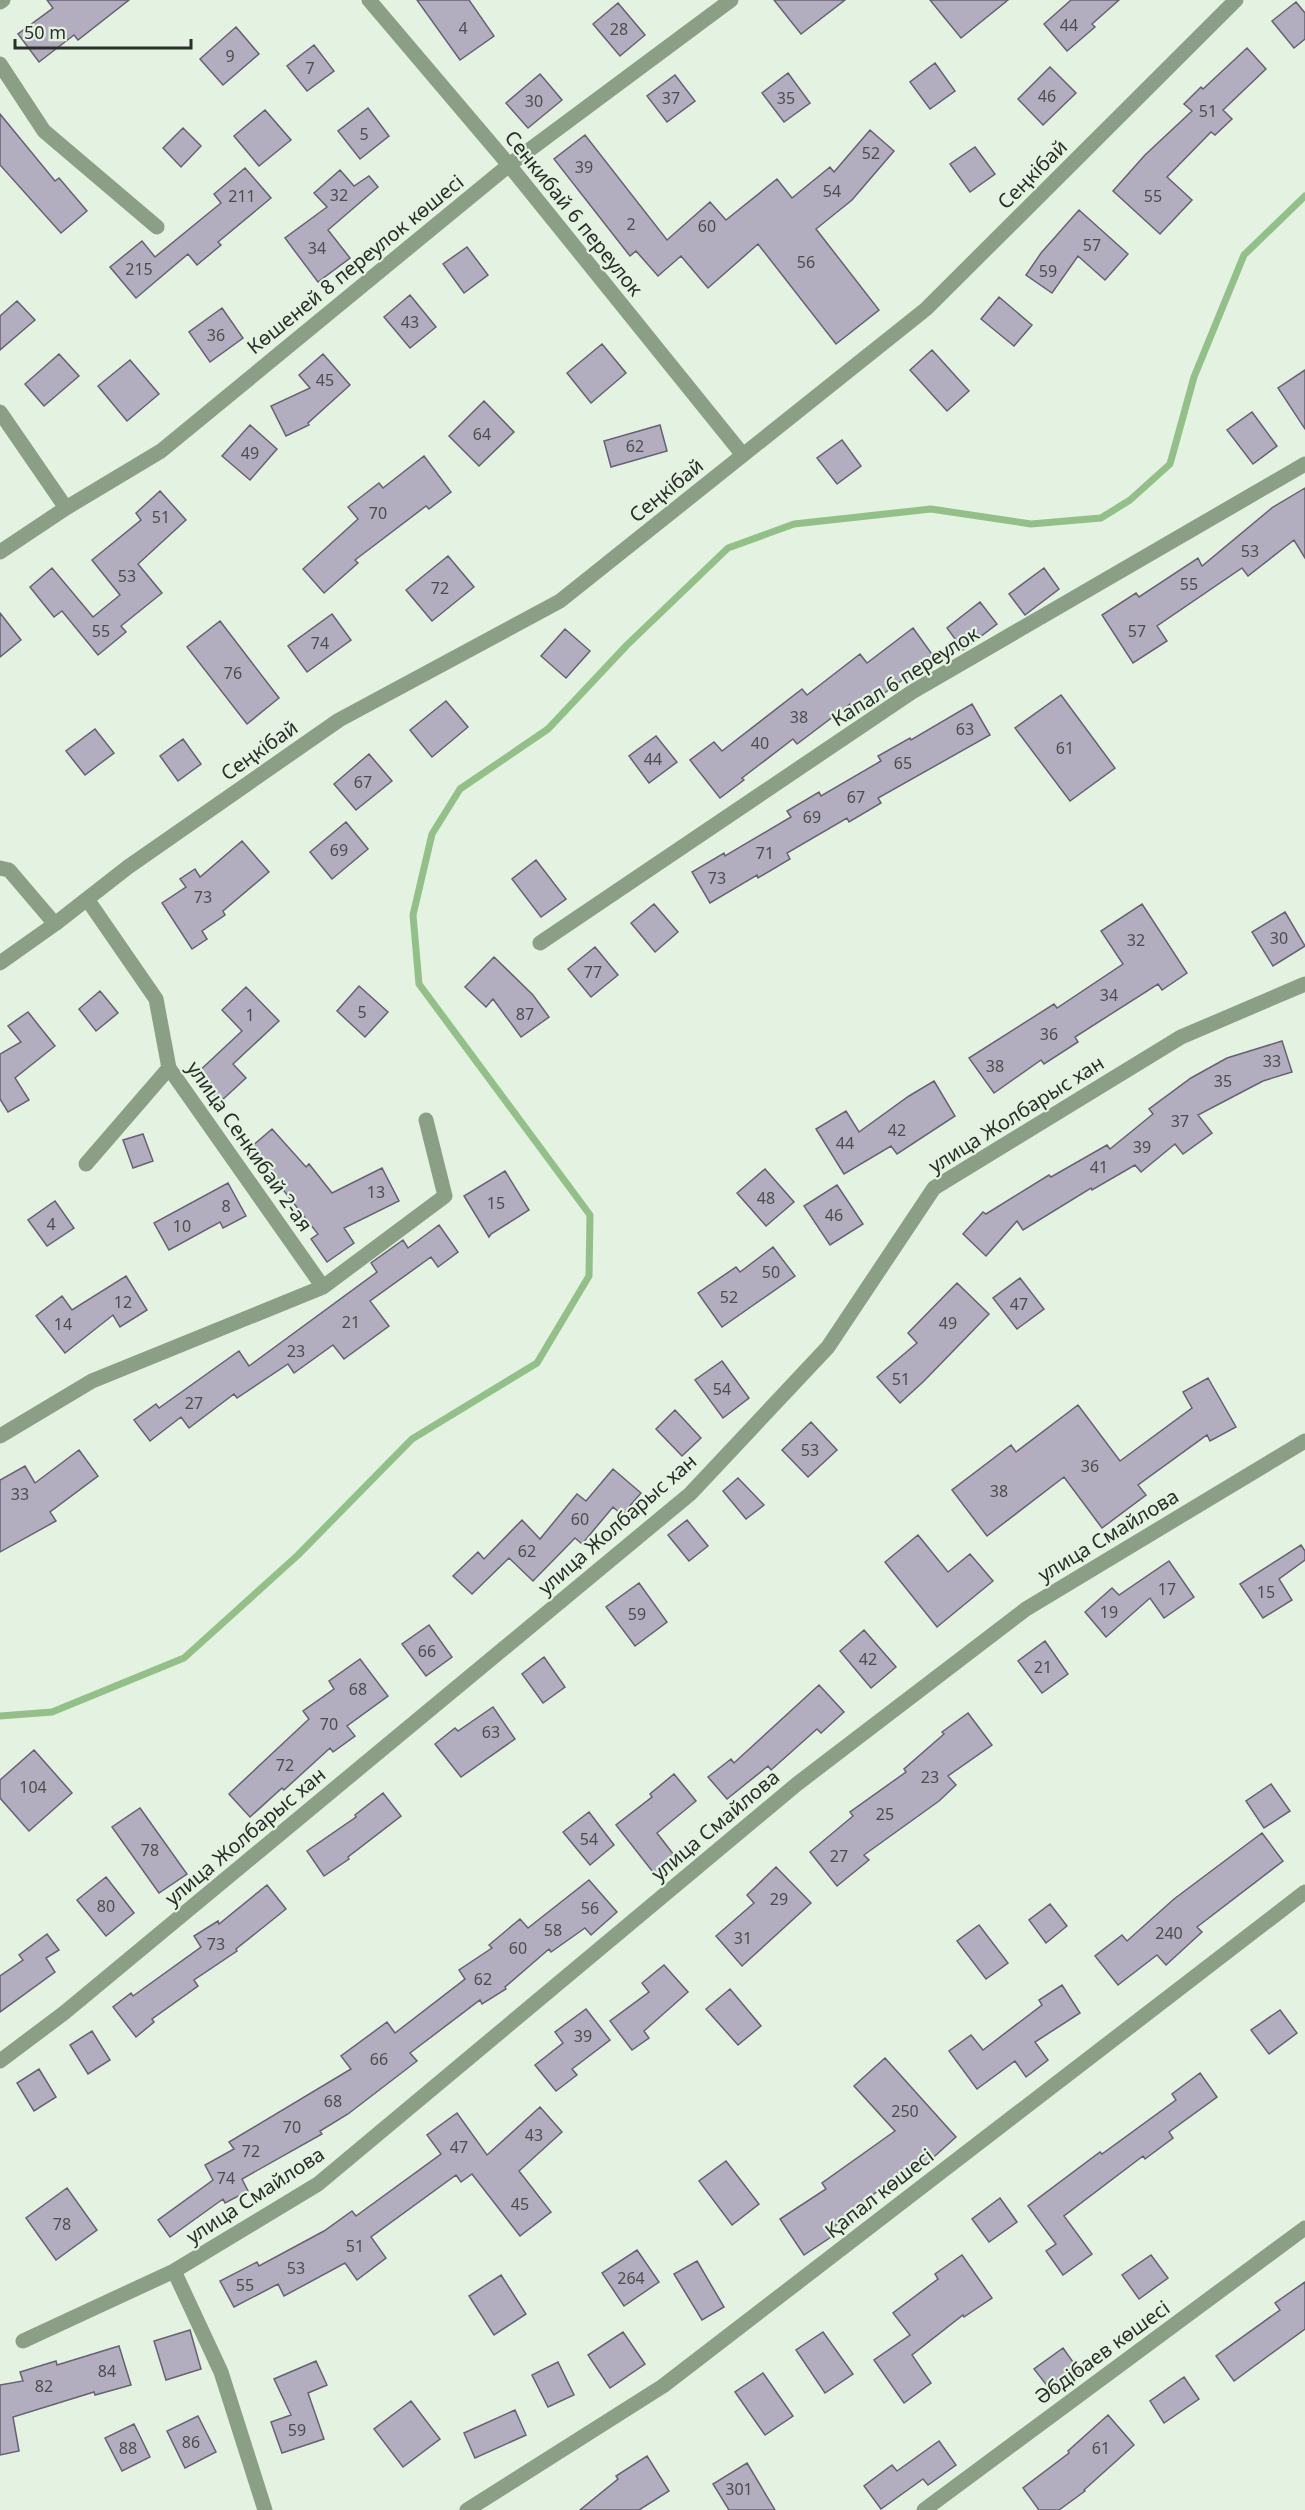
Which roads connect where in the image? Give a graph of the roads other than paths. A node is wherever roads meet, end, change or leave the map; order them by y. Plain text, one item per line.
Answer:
1 (369, 0) edge
2 (731, 0) edge
3 (1236, 0) edge
4 (0, 64) edge
5 (509, 165) junction
6 (157, 227) dead end
7 (0, 412) edge
8 (743, 455) junction
9 (1305, 464) edge
10 (66, 508) junction
11 (0, 552) edge
12 (0, 868) edge
13 (87, 899) junction
14 (55, 924) junction
15 (540, 943) dead end
16 (0, 963) edge
17 (1305, 984) edge
18 (169, 1068) junction
19 (426, 1119) dead end
20 (86, 1164) dead end
21 (323, 1287) junction
22 (0, 1436) edge
23 (1305, 1441) edge
24 (1305, 1892) edge
25 (0, 2061) edge
26 (1305, 2228) edge
27 (174, 2271) junction
28 (23, 2341) dead end
29 (265, 2510) edge
30 (467, 2510) edge
31 (924, 2510) edge

1 - 5 street, Сенкибай 6 переулок
2 - 5 street, Көшеней 8 переулок көшесі
3 - 8 street, Сеңкібай
4 - 6 street
5 - 8 street, Сенкибай 6 переулок
5 - 10 street, Көшеней 8 переулок көшесі
7 - 10 street
8 - 13 street, Сеңкібай
9 - 15 street, Капал 6 переулок
10 - 11 street, Көшеней 8 переулок көшесі
12 - 14 street
13 - 14 street, Сеңкібай
13 - 18 street, улица Сенкибай 2-ая
14 - 16 street, Сеңкібай
17 - 25 street, улица Жолбарыс хан
18 - 20 street
18 - 21 street, улица Сенкибай 2-ая
19 - 21 street
21 - 22 street
23 - 27 street, улица Смайлова
24 - 30 street, Қапал көшесі
26 - 31 street, Әбдібаев көшесі
27 - 28 street, улица Смайлова
27 - 29 street

